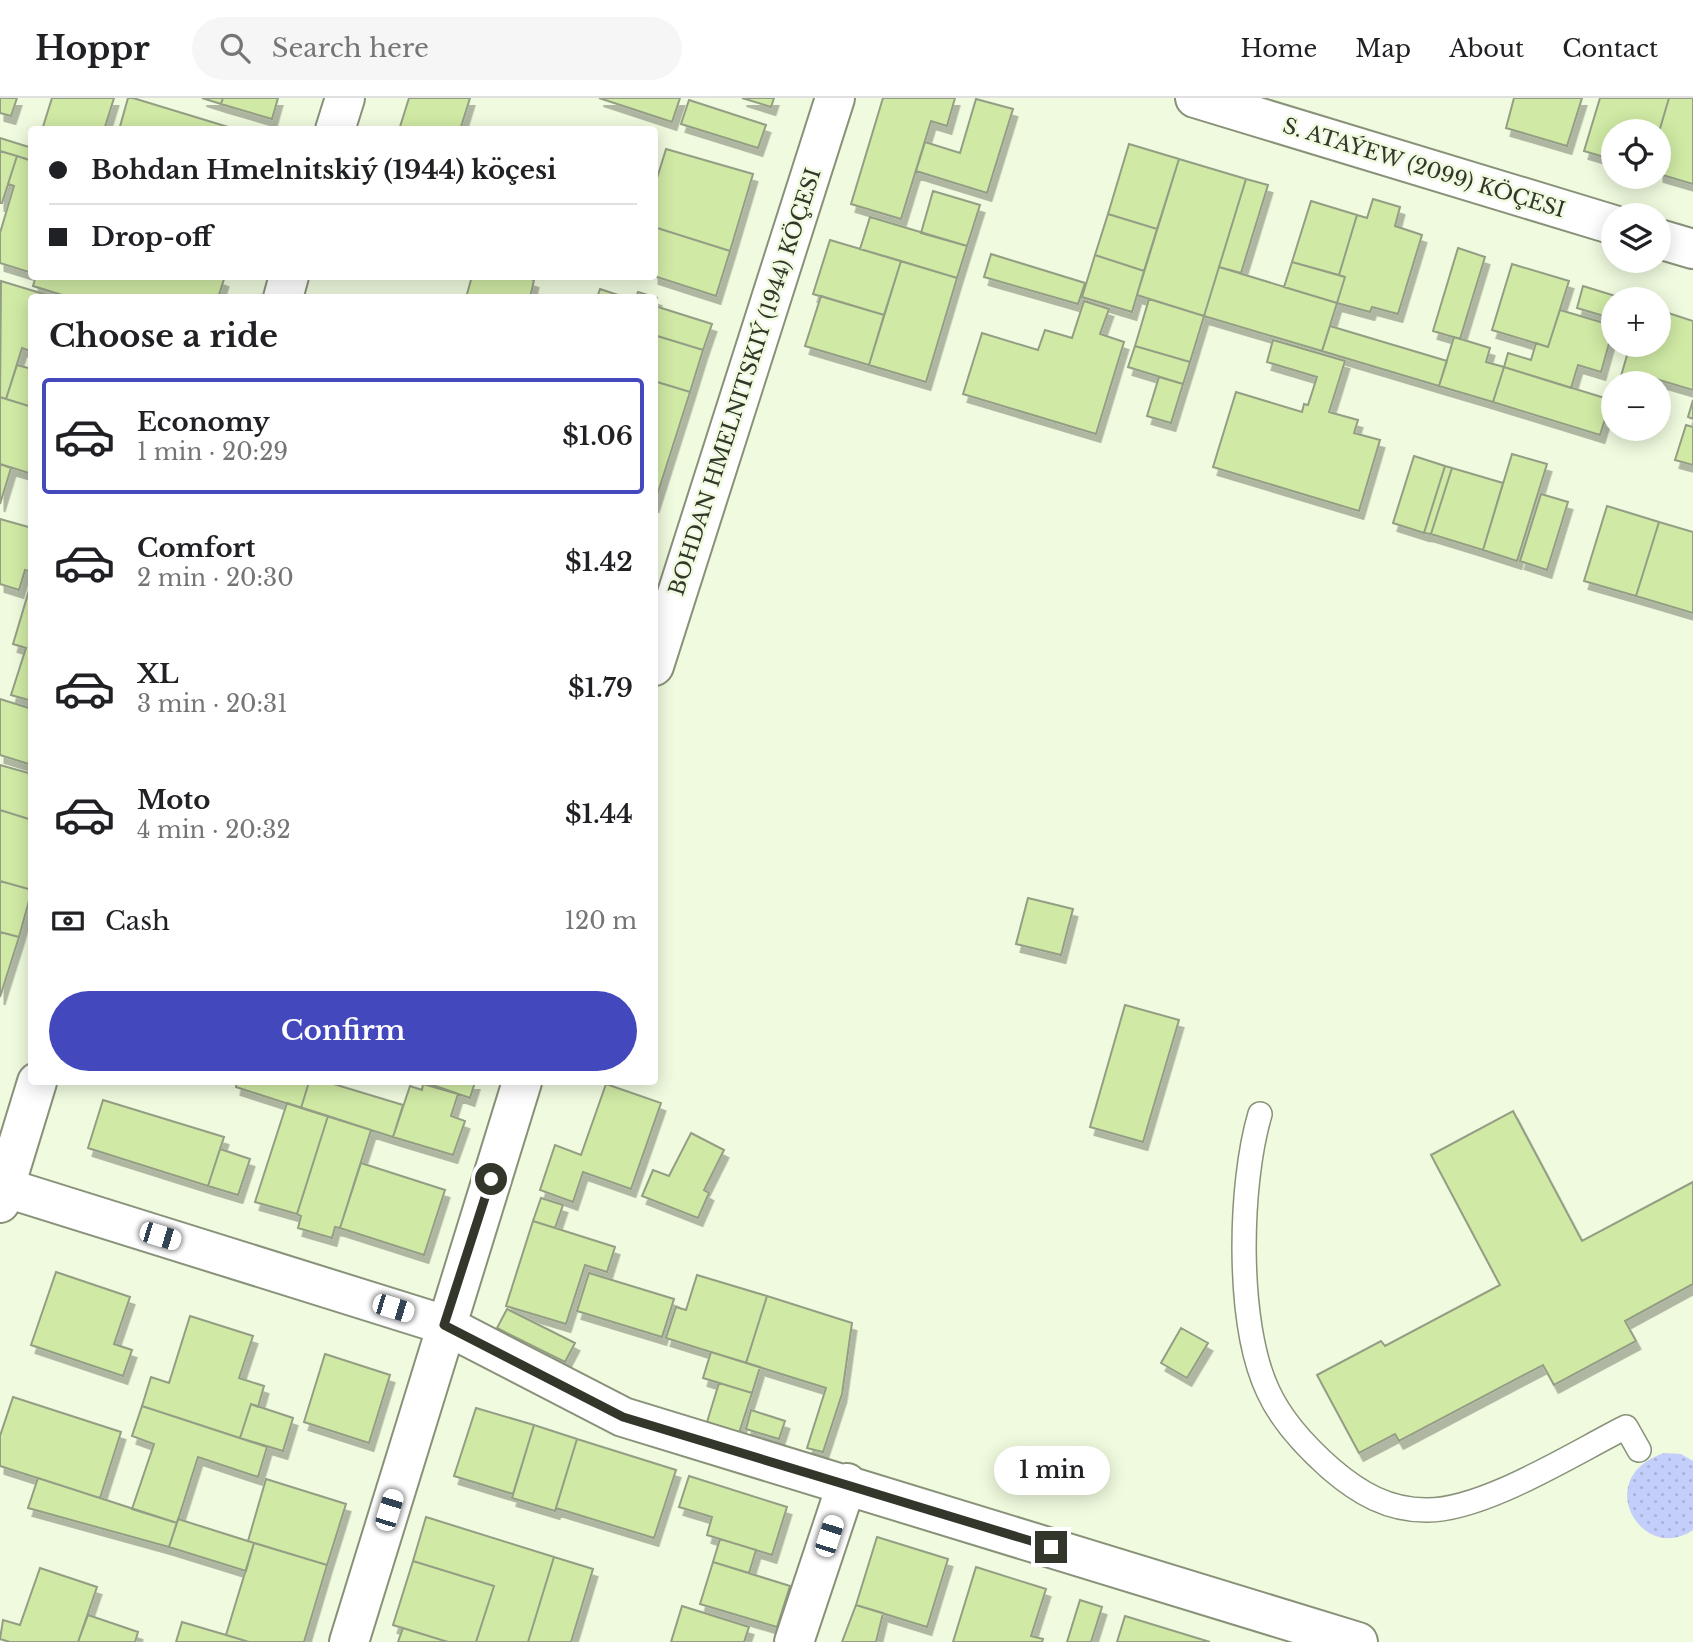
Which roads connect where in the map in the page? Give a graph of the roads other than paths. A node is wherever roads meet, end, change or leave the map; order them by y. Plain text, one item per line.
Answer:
1 (345, 98) edge
2 (835, 98) edge
3 (1195, 98) edge
4 (336, 126) edge
5 (1601, 221) edge
6 (1671, 243) edge
7 (1693, 249) edge
8 (658, 653) edge
9 (36, 1085) edge
10 (521, 1085) edge
11 (1261, 1114) dead end
12 (2, 1192) edge
13 (444, 1325) junction
14 (1639, 1450) dead end
15 (847, 1483) junction
16 (349, 1642) edge
17 (794, 1642) edge
18 (1359, 1642) edge

1 - 4 street
2 - 8 street, BOHDAN HMELNITSKIÝ (1944) KÖÇESI
3 - 5 street, S. ATAÝEW (2099) KÖÇESI
6 - 7 street
9 - 12 street
10 - 13 street
11 - 14 lane
12 - 13 street
13 - 15 street
13 - 16 street
15 - 17 street
15 - 18 street

